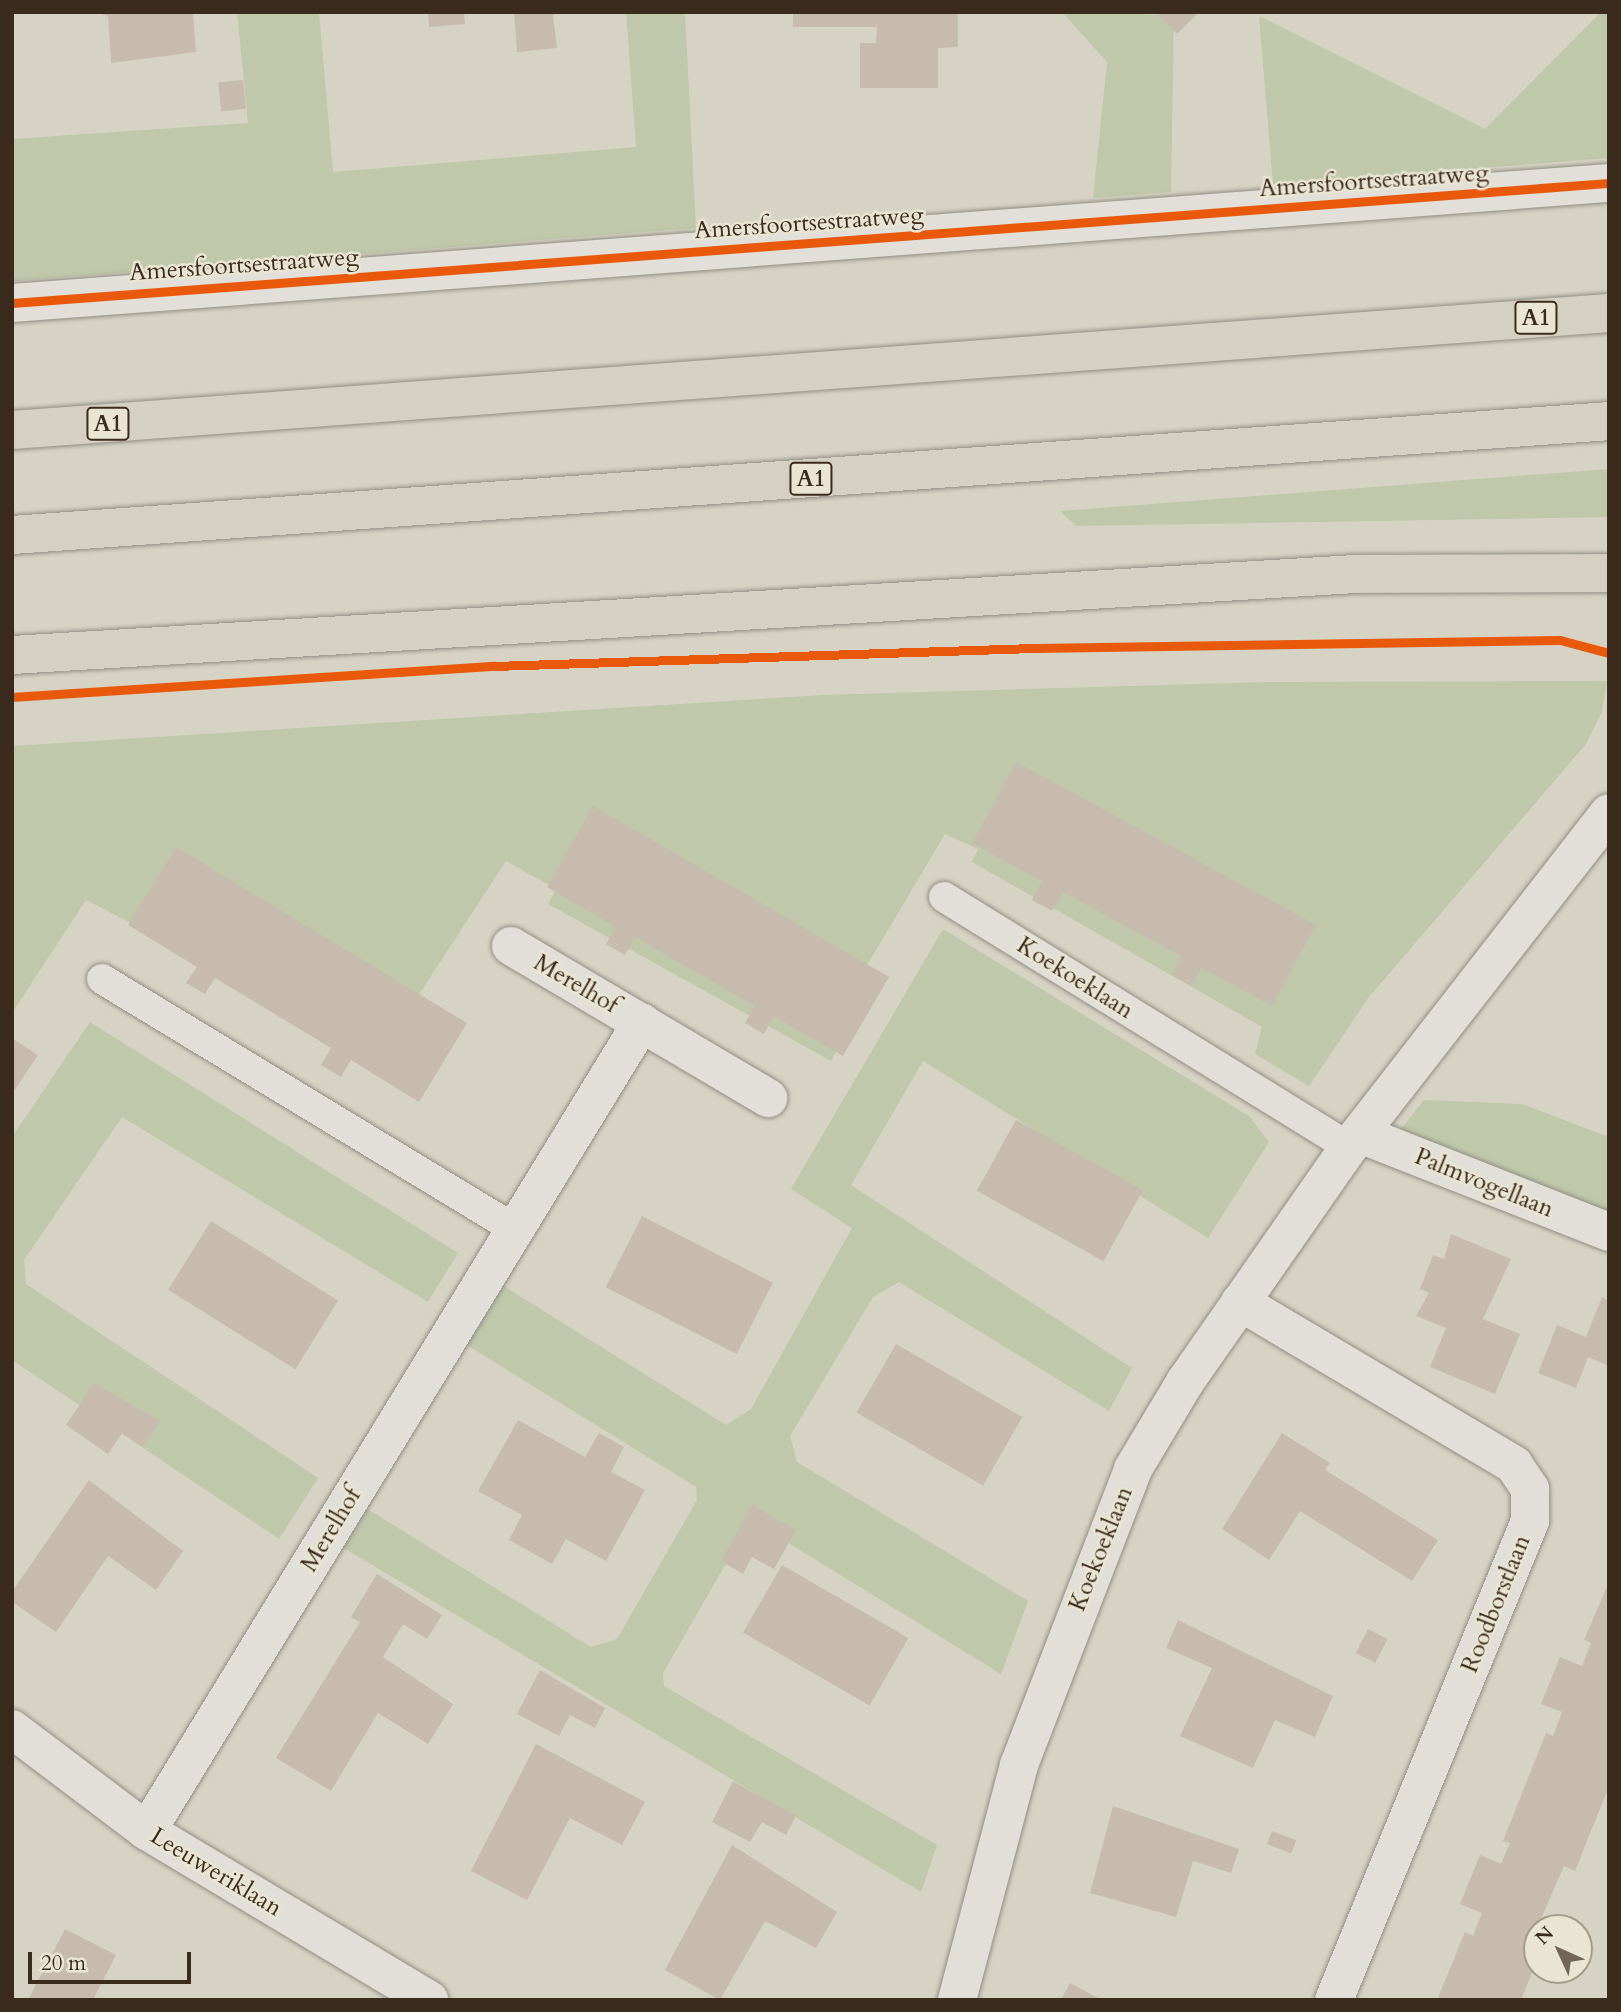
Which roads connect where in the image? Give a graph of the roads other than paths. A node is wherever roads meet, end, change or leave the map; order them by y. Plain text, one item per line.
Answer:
1 (1609, 183) edge
2 (12, 303) edge
3 (1609, 313) edge
4 (1609, 421) edge
5 (12, 430) edge
6 (12, 535) edge
7 (1609, 573) edge
8 (12, 654) edge
9 (1609, 813) edge
10 (944, 897) dead end
11 (511, 946) dead end
12 (102, 979) dead end
13 (642, 1022) junction
14 (768, 1098) dead end
15 (1355, 1141) junction
16 (515, 1229) junction
17 (1609, 1232) edge
18 (1240, 1302) junction
19 (12, 1729) edge
20 (147, 1831) junction
21 (429, 2000) edge
22 (957, 2000) edge
23 (1334, 2000) edge

1 - 2 street, Amersfoortsestraatweg
3 - 5 main road, A1
4 - 6 main road, A1
7 - 8 main road
9 - 15 street, Koekoeklaan
10 - 15 lane, Koekoeklaan
11 - 13 street, Merelhof
12 - 16 lane
13 - 14 street, Merelhof
13 - 16 street, Merelhof
15 - 17 street, Palmvogellaan
15 - 18 street, Koekoeklaan
16 - 20 street, Merelhof
18 - 22 street, Koekoeklaan
18 - 23 street, Roodborstlaan
19 - 20 street, Leeuweriklaan
20 - 21 street, Leeuweriklaan

